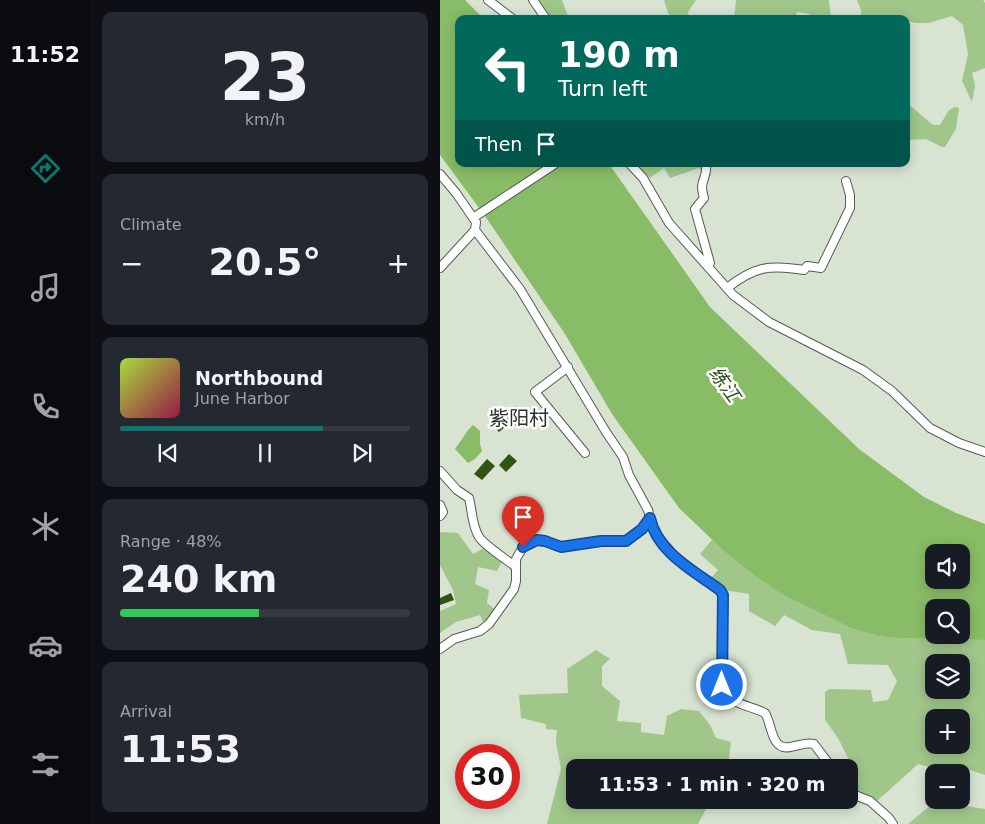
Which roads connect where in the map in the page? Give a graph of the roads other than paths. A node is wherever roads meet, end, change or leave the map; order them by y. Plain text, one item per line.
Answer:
1 (488, 0) edge
2 (533, 0) edge
3 (508, 15) edge
4 (543, 15) edge
5 (550, 167) edge
6 (633, 167) edge
7 (706, 167) edge
8 (440, 174) edge
9 (846, 181) dead end
10 (473, 218) junction
11 (475, 230) junction
12 (708, 267) junction
13 (440, 268) edge
14 (726, 288) junction
15 (568, 367) junction
16 (985, 452) edge
17 (585, 453) dead end
18 (441, 473) edge
19 (440, 505) edge
20 (440, 516) edge
21 (650, 518) junction
22 (516, 567) junction
23 (440, 649) edge
24 (825, 759) edge
25 (858, 796) edge
26 (893, 824) edge

1 - 3 street
2 - 4 street
5 - 10 street
6 - 12 street
7 - 12 street
8 - 10 street
9 - 14 street
10 - 11 street
11 - 13 street
11 - 15 street
12 - 14 street
14 - 16 street
15 - 17 street
15 - 21 street
18 - 22 street
19 - 20 street
21 - 22 street
21 - 24 street
22 - 23 street
25 - 26 street

